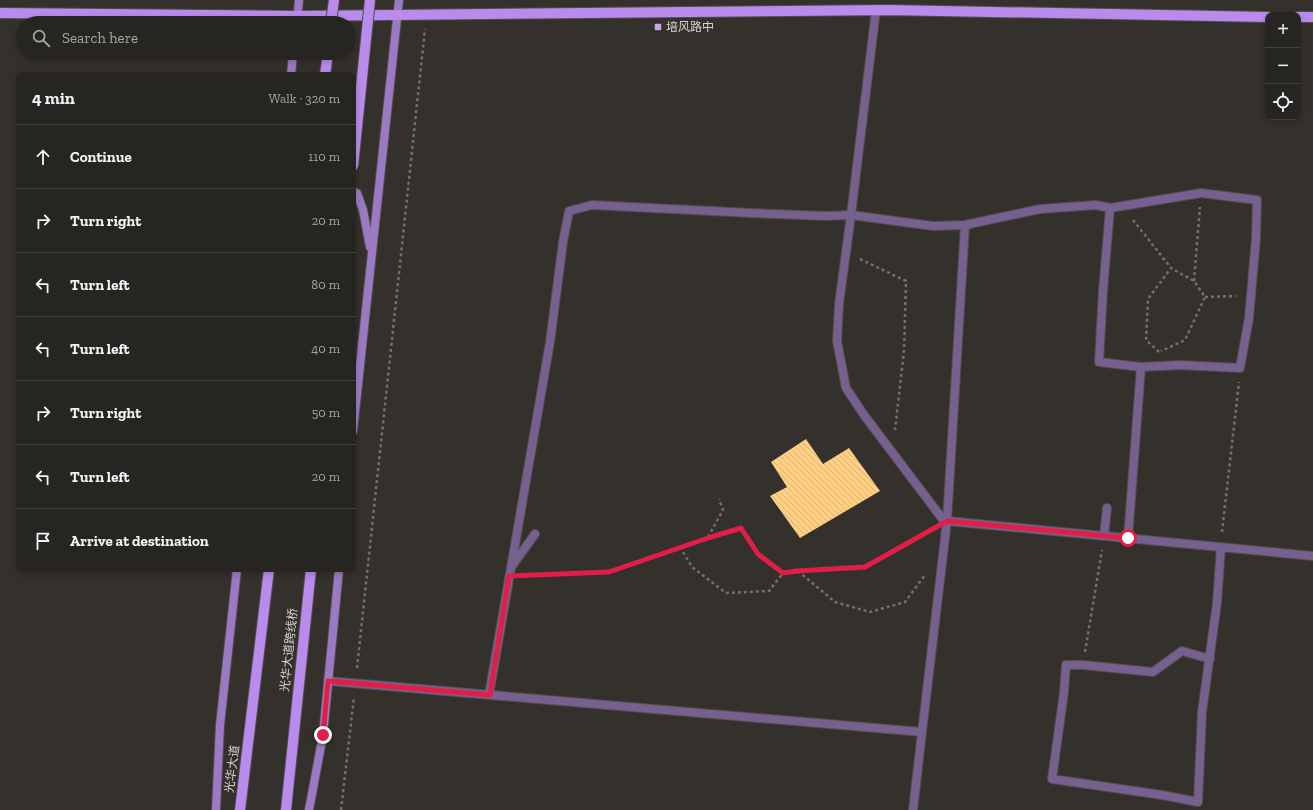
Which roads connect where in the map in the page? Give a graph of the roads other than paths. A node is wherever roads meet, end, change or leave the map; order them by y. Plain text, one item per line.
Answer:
1 (299, 0) edge
2 (334, 0) edge
3 (370, 0) edge
4 (399, 0) edge
5 (876, 10) junction
6 (0, 13) edge
7 (397, 15) junction
8 (127, 16) edge
9 (297, 16) edge
10 (332, 16) edge
11 (356, 17) edge
12 (1265, 17) edge
13 (1301, 17) edge
14 (1313, 17) edge
15 (292, 60) edge
16 (327, 60) edge
17 (291, 72) edge
18 (325, 72) edge
19 (356, 137) edge
20 (356, 193) edge
21 (1110, 208) junction
22 (851, 215) junction
23 (965, 225) junction
24 (371, 254) junction
25 (1141, 367) junction
26 (356, 402) edge
27 (1108, 508) dead end
28 (946, 521) junction
29 (535, 534) dead end
30 (1104, 536) junction
31 (1128, 538) junction
32 (1221, 547) junction
33 (1313, 556) edge
34 (237, 572) edge
35 (269, 572) edge
36 (311, 572) edge
37 (339, 572) edge
38 (510, 572) junction
39 (1210, 659) junction
40 (328, 681) junction
41 (490, 695) junction
42 (922, 732) junction
43 (216, 810) edge
44 (240, 810) edge
45 (286, 810) edge
46 (309, 810) edge
47 (913, 810) edge

1 - 9 main road
2 - 10 main road, bridge
3 - 19 main road, bridge
4 - 7 main road
5 - 7 main road
5 - 12 main road
5 - 22 street
6 - 8 main road
7 - 11 main road
7 - 24 main road
13 - 14 main road
15 - 17 main road
16 - 18 main road
20 - 24 main road
21 - 23 street
21 - 25 street
21 - 25 street
22 - 23 street
22 - 28 street
22 - 38 street
23 - 28 street
24 - 26 main road
25 - 31 street
27 - 30 street
28 - 30 street
28 - 42 street
29 - 38 street
30 - 31 street
31 - 32 street
32 - 33 street
32 - 39 street
34 - 43 main road
35 - 44 main road, 光华大道
36 - 45 main road, 光华大道跨线桥
37 - 40 main road
38 - 41 street
39 - 39 street
40 - 41 street
40 - 46 main road
41 - 42 street
42 - 47 street

